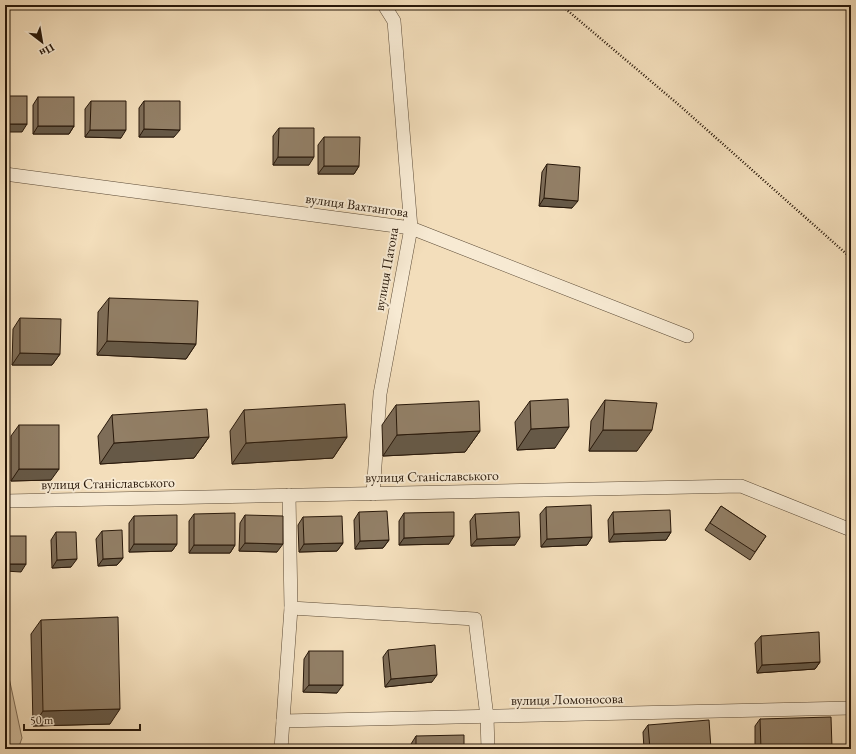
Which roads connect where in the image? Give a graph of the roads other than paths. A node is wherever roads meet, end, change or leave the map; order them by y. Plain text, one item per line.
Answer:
1 (384, 5) edge
2 (5, 174) edge
3 (411, 228) junction
4 (687, 336) dead end
5 (373, 494) junction
6 (289, 495) junction
7 (5, 501) edge
8 (851, 530) edge
9 (291, 608) junction
10 (851, 708) edge
11 (487, 717) junction
12 (283, 721) junction
13 (280, 749) edge
14 (488, 749) edge

1 - 3 street, вулиця Патона
2 - 3 street, вулиця Вахтангова
3 - 4 street, вулиця Вахтангова
3 - 5 street, вулиця Патона
5 - 6 street, вулиця Станіславського
5 - 8 street, вулиця Станіславського
6 - 7 street, вулиця Станіславського
6 - 9 street
9 - 11 street
9 - 12 street
10 - 11 street, вулиця Ломоносова
11 - 12 street, вулиця Ломоносова
11 - 14 street
12 - 13 street

